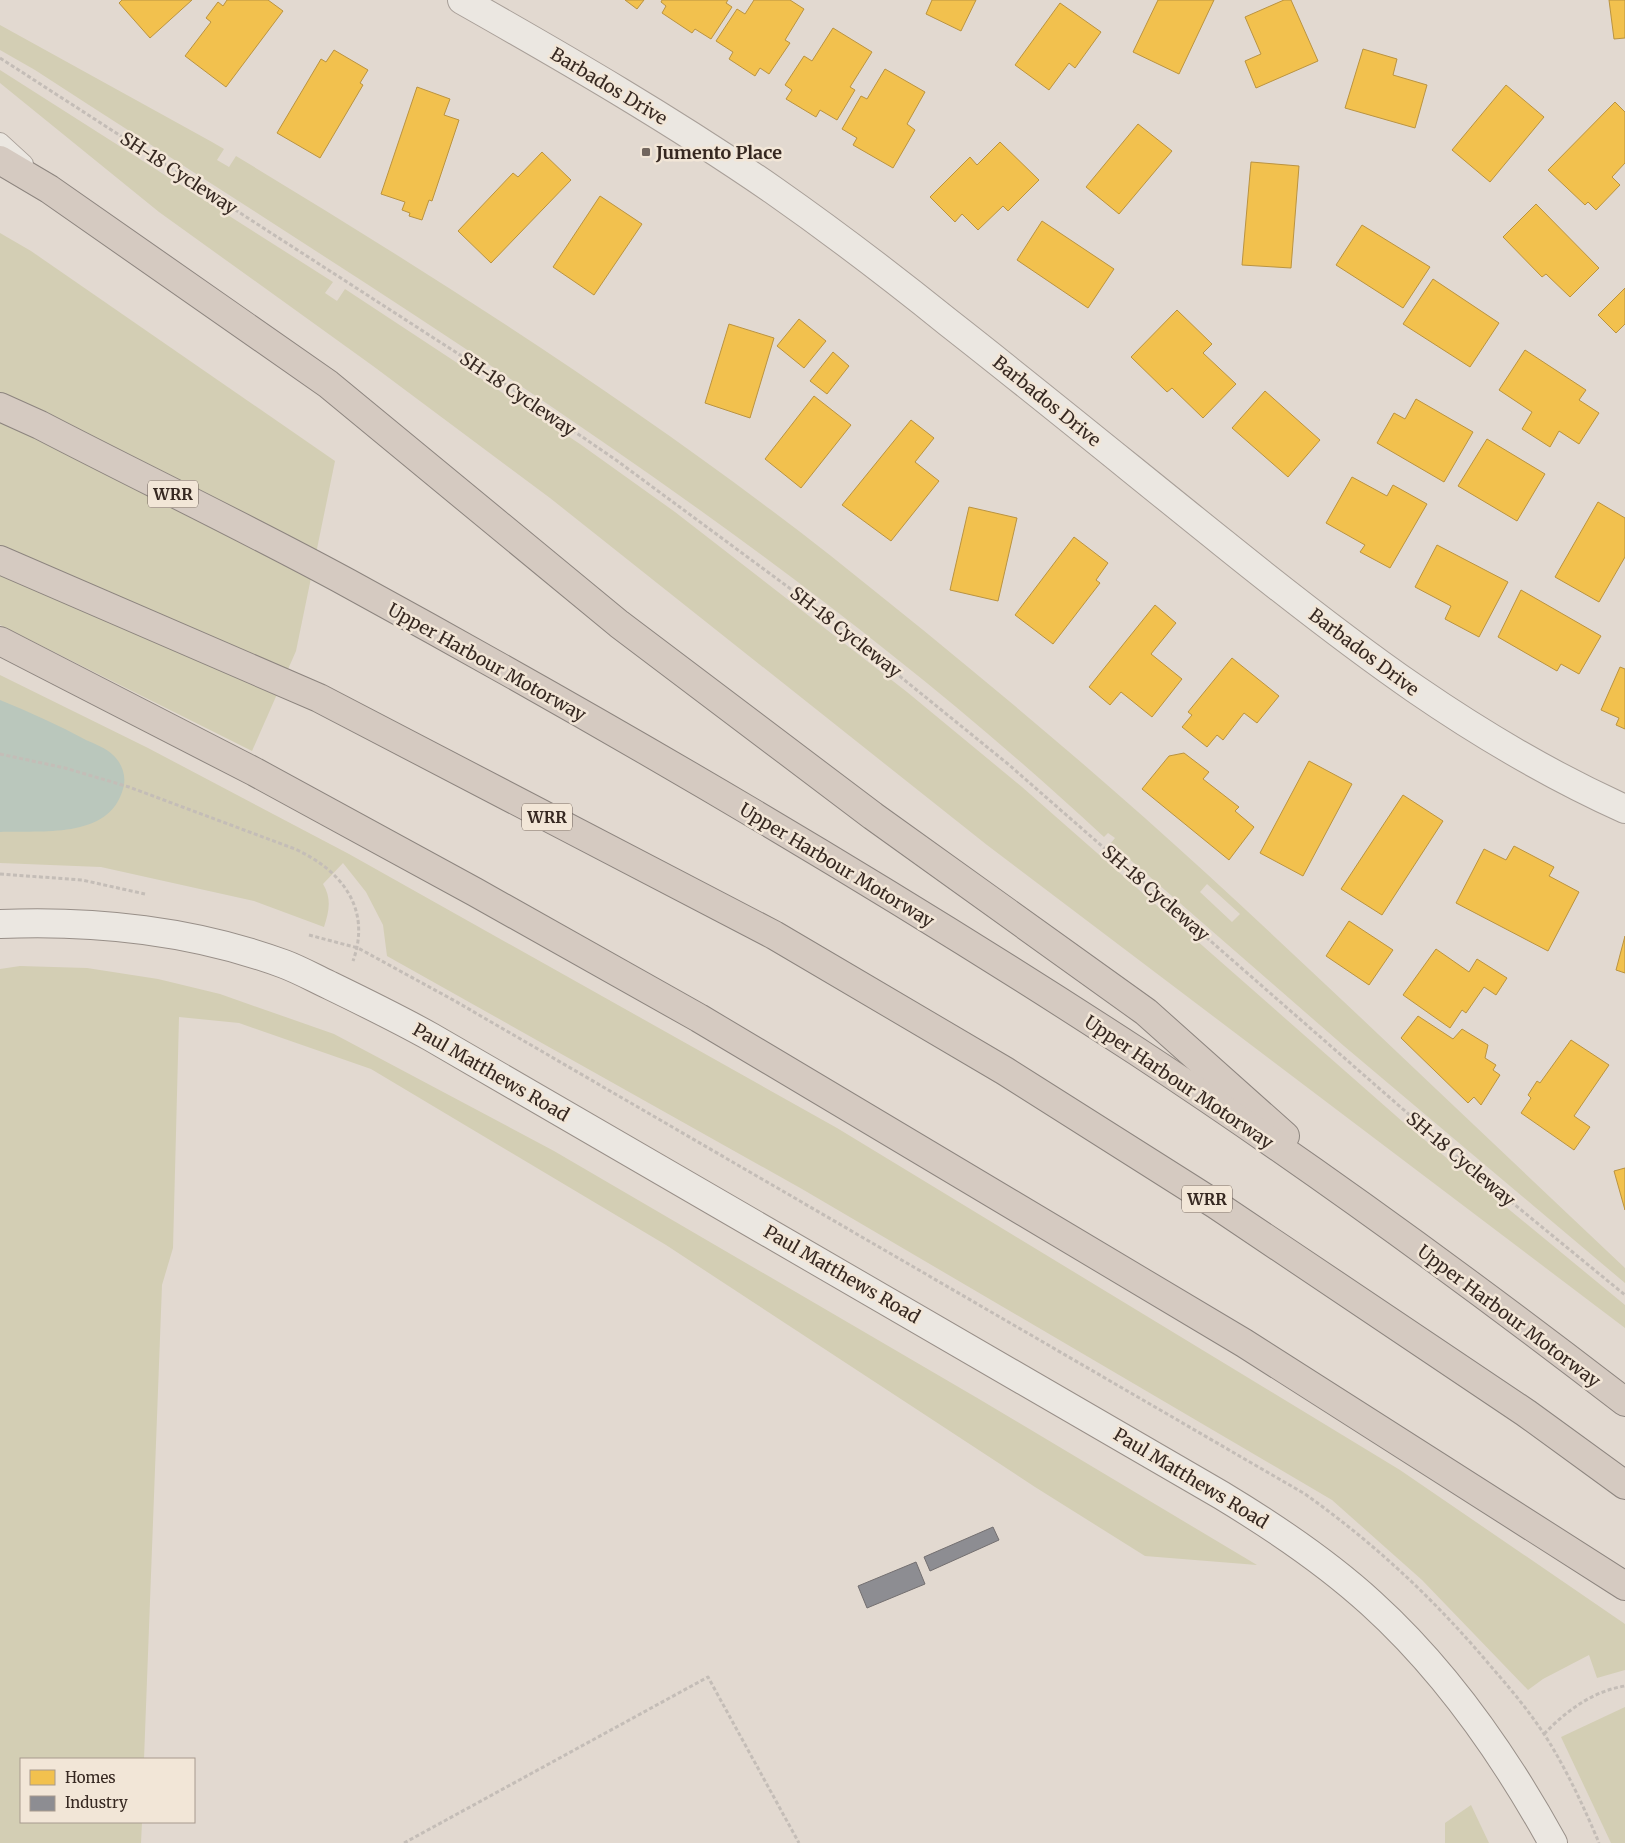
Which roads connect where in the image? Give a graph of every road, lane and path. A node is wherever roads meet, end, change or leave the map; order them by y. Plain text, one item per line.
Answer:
1 (462, 0) edge
2 (0, 58) edge
3 (0, 142) edge
4 (0, 160) edge
5 (49, 189) junction
6 (0, 407) edge
7 (0, 560) edge
8 (0, 641) edge
9 (0, 754) edge
10 (1625, 809) edge
11 (0, 924) edge
12 (341, 991) junction
13 (1373, 1214) junction
14 (1625, 1295) edge
15 (1625, 1402) edge
16 (1625, 1485) edge
17 (1625, 1586) edge
18 (1625, 1686) edge
19 (404, 1843) edge
20 (799, 1843) edge
21 (1554, 1843) edge
22 (1598, 1843) edge

1 - 10 main road, Barbados Drive
2 - 14 path, SH-18 Cycleway
3 - 5 lane
4 - 5 highway
5 - 13 highway
6 - 13 highway, Upper Harbour Motorway / WRR
7 - 16 highway, WRR
8 - 17 highway
9 - 12 path
11 - 12 main road, Paul Matthews Road
12 - 21 main road, Paul Matthews Road
13 - 15 highway, Upper Harbour Motorway / WRR
18 - 22 path
19 - 20 path

